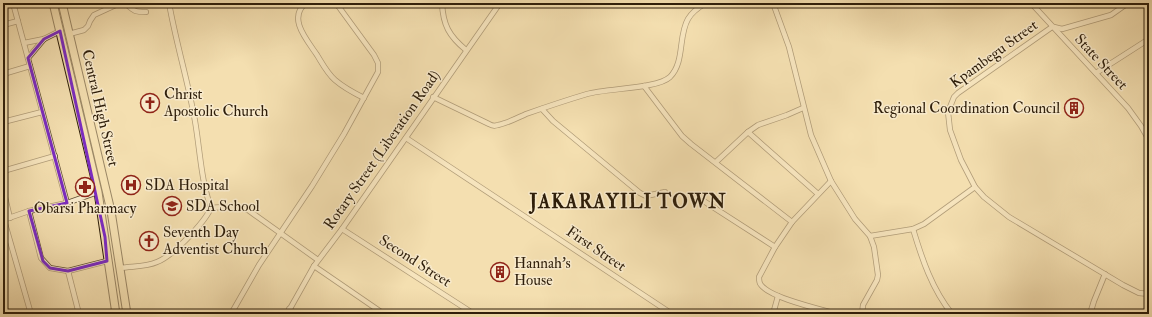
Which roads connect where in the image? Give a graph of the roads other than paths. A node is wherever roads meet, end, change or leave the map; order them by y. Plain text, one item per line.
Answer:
1 (13, 3) edge
2 (53, 3) edge
3 (62, 3) edge
4 (120, 3) edge
5 (125, 3) edge
6 (169, 3) edge
7 (306, 3) edge
8 (336, 3) edge
9 (442, 3) edge
10 (500, 3) edge
11 (706, 3) edge
12 (773, 3) edge
13 (1031, 3) edge
14 (1128, 3) edge
15 (146, 12) dead end
16 (18, 21) junction
17 (3, 25) edge
18 (1052, 27) junction
19 (60, 31) junction
20 (69, 34) junction
21 (44, 39) junction
22 (1149, 40) edge
23 (24, 43) junction
24 (466, 50) junction
25 (28, 58) junction
26 (30, 66) junction
27 (1096, 73) junction
28 (3, 74) edge
29 (644, 86) junction
30 (73, 90) junction
31 (83, 93) junction
32 (433, 97) junction
33 (364, 98) junction
34 (803, 108) junction
35 (542, 109) junction
36 (42, 112) junction
37 (3, 122) edge
38 (748, 132) junction
39 (406, 138) junction
40 (1149, 140) edge
41 (54, 156) junction
42 (716, 162) junction
43 (3, 171) edge
44 (831, 181) junction
45 (975, 187) junction
46 (3, 189) edge
47 (98, 192) junction
48 (665, 192) dead end
49 (818, 194) junction
50 (702, 200) dead end
51 (67, 203) junction
52 (211, 208) junction
53 (29, 211) junction
54 (10, 218) junction
55 (4, 220) edge
56 (792, 222) junction
57 (342, 229) junction
58 (913, 229) junction
59 (281, 233) junction
60 (870, 236) junction
61 (775, 247) junction
62 (318, 260) junction
63 (108, 261) junction
64 (314, 266) junction
65 (120, 268) junction
66 (68, 271) junction
67 (1105, 274) junction
68 (1149, 294) edge
69 (778, 296) junction
70 (288, 312) edge
71 (31, 314) edge
72 (79, 314) edge
73 (116, 314) edge
74 (127, 314) edge
75 (231, 314) edge
76 (296, 314) edge
77 (384, 314) edge
78 (474, 314) edge
79 (672, 314) edge
80 (773, 314) edge
81 (837, 314) edge
82 (862, 314) edge
83 (952, 314) edge
84 (1090, 314) edge

1 - 16 street
2 - 19 highway, Central High Street
3 - 20 highway, Central High Street
4 - 20 street
5 - 15 street
6 - 52 street
7 - 33 street
8 - 33 street
9 - 24 street
10 - 24 street, Rotary Street (Liberation Road)
11 - 29 street
12 - 34 street
13 - 18 street, State Street
14 - 18 street, Kpambegu Street
16 - 17 street
16 - 23 street
18 - 27 street, State Street
18 - 45 street, Kpambegu Street
19 - 21 street
19 - 30 highway, Central High Street
20 - 31 highway, Central High Street
21 - 23 street
21 - 25 street
22 - 27 street
23 - 25 street
24 - 32 street, Rotary Street (Liberation Road)
25 - 26 street
26 - 28 street
26 - 36 street
27 - 40 street, State Street
29 - 35 street
29 - 42 street
30 - 31 highway
30 - 47 highway, Central High Street
31 - 65 highway, Central High Street
32 - 35 street
32 - 39 street, Rotary Street (Liberation Road)
33 - 59 street
34 - 38 street
34 - 44 street
35 - 48 street
36 - 37 street
36 - 41 street
38 - 42 street
38 - 49 street
39 - 57 street, Rotary Street (Liberation Road)
39 - 79 street, First Street
41 - 43 street
41 - 51 street
42 - 56 street
44 - 49 street
44 - 60 street
45 - 58 street
45 - 67 street, Kpambegu Street
46 - 54 street
47 - 51 street
47 - 63 highway, Central High Street
49 - 56 street
50 - 61 street
51 - 53 street
52 - 59 street
52 - 65 street
53 - 54 street
53 - 66 street
54 - 55 street
55 - 71 street
56 - 61 street
57 - 62 street, Rotary Street (Liberation Road)
57 - 78 street, Second Street
58 - 60 street
58 - 83 street
59 - 62 street
59 - 75 street
60 - 82 street
61 - 69 street
62 - 64 street, Rotary Street (Liberation Road)
63 - 66 street
63 - 73 highway, Central High Street
64 - 70 street, Rotary Street (Liberation Road)
64 - 77 street
65 - 74 highway, Central High Street
66 - 72 street
67 - 68 street, Kpambegu Street
67 - 84 street
69 - 80 street
69 - 81 street
70 - 76 street

